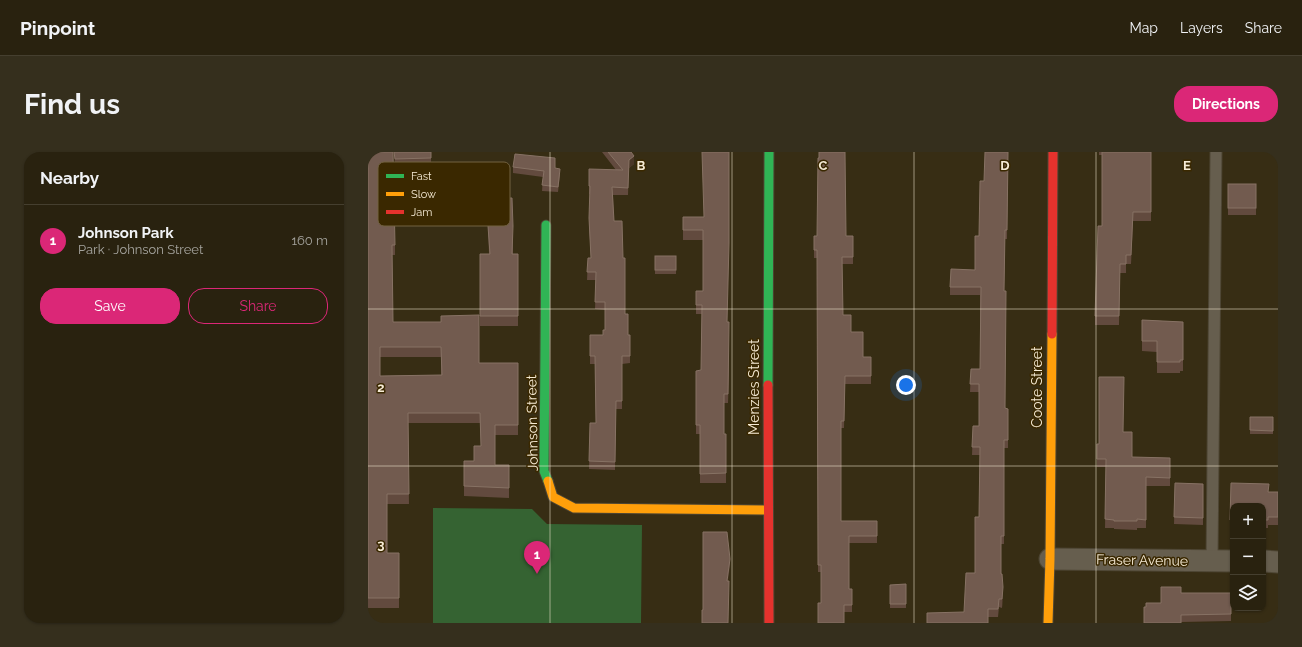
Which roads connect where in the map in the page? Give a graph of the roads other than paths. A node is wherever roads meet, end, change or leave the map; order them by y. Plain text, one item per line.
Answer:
1 (769, 152) edge
2 (1053, 152) edge
3 (1216, 152) edge
4 (546, 225) dead end
5 (768, 510) junction
6 (1050, 559) junction
7 (1212, 561) junction
8 (1230, 561) edge
9 (1266, 561) edge
10 (1278, 562) edge
11 (769, 623) edge
12 (1048, 623) edge

1 - 5 street, Menzies Street
2 - 6 street, Coote Street
3 - 7 lane
4 - 5 street, Johnson Street
5 - 11 street, Menzies Street
6 - 7 street, Fraser Avenue
6 - 12 street, Coote Street
7 - 8 street, Fraser Avenue
9 - 10 street

